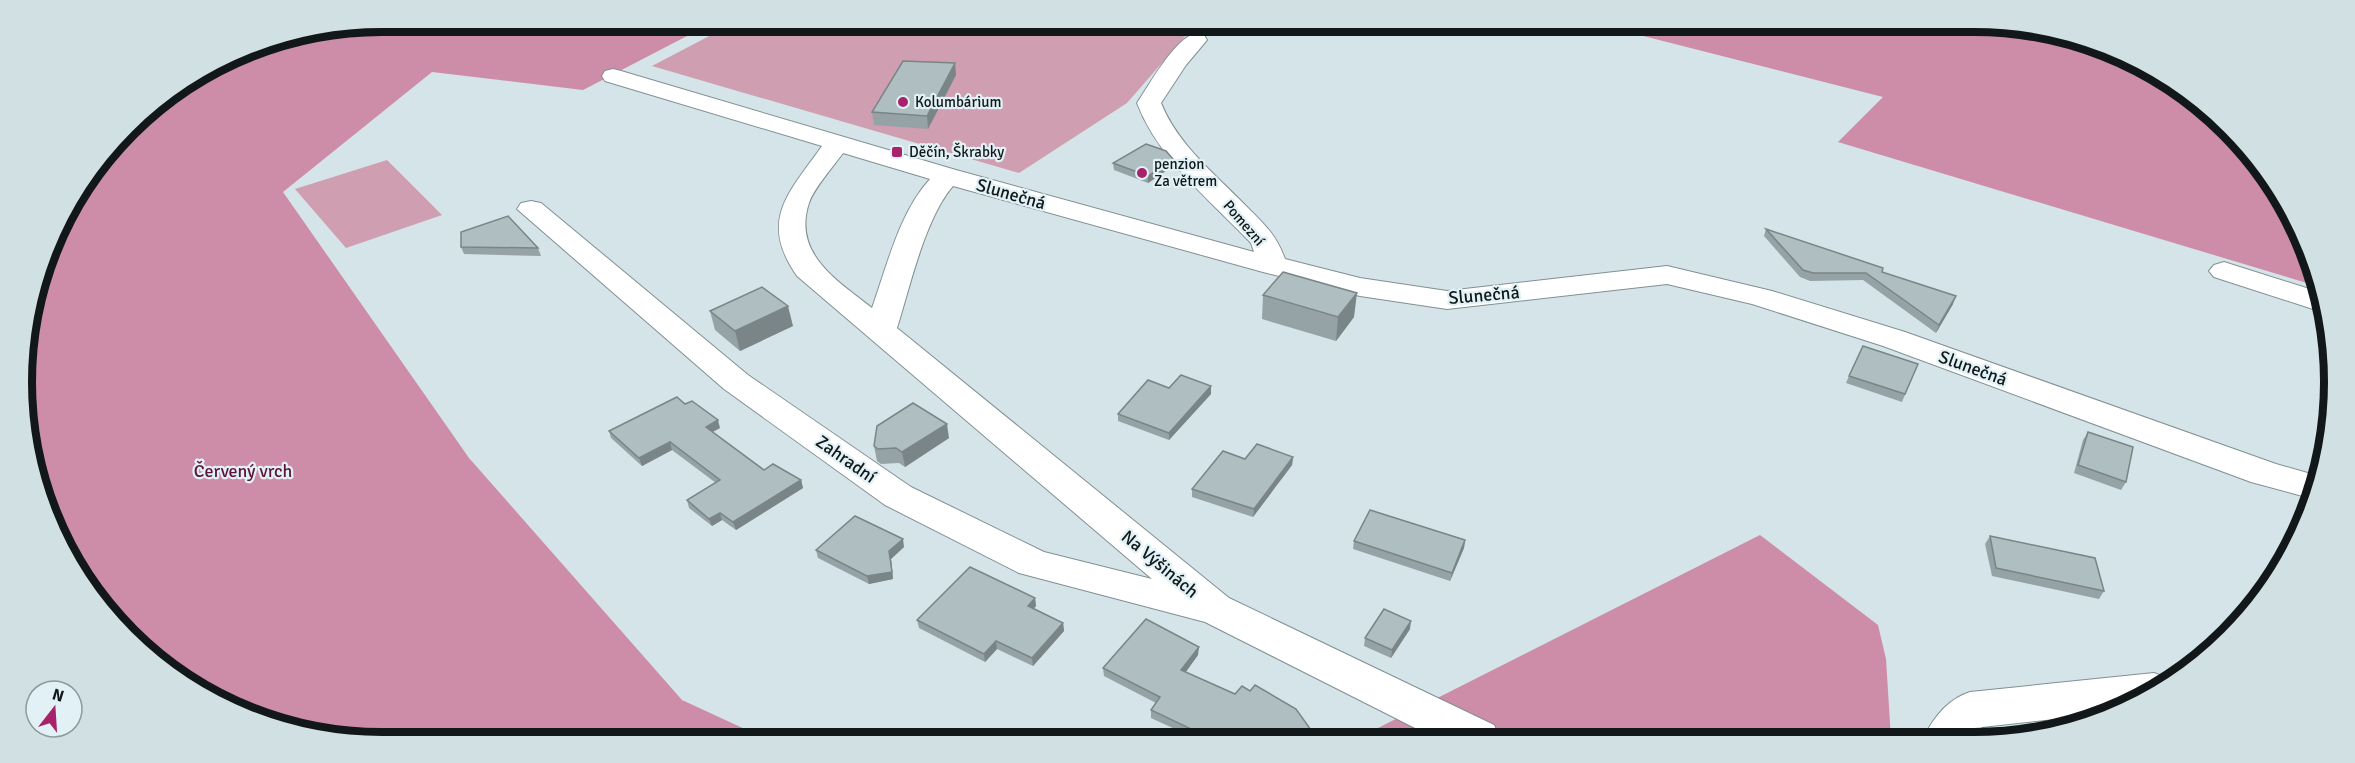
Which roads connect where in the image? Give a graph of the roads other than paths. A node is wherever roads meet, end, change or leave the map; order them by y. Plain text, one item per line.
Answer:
1 (1196, 40) dead end
2 (613, 76) dead end
3 (836, 144) junction
4 (947, 176) junction
5 (531, 209) dead end
6 (1273, 266) junction
7 (2224, 271) dead end
8 (2314, 300) edge
9 (880, 331) junction
10 (2308, 485) edge
11 (1215, 609) junction
12 (2134, 692) edge
13 (1465, 732) edge
14 (1951, 732) edge

1 - 6 street, Pomezní
2 - 3 street, Slunečná
3 - 4 street, Slunečná
3 - 9 street, Na Výšinách
4 - 6 street, Slunečná
4 - 9 street
5 - 11 street, Zahradní
6 - 10 street, Slunečná
7 - 8 street
9 - 11 street, Na Výšinách
11 - 13 street, Na Výšinách
12 - 14 street

